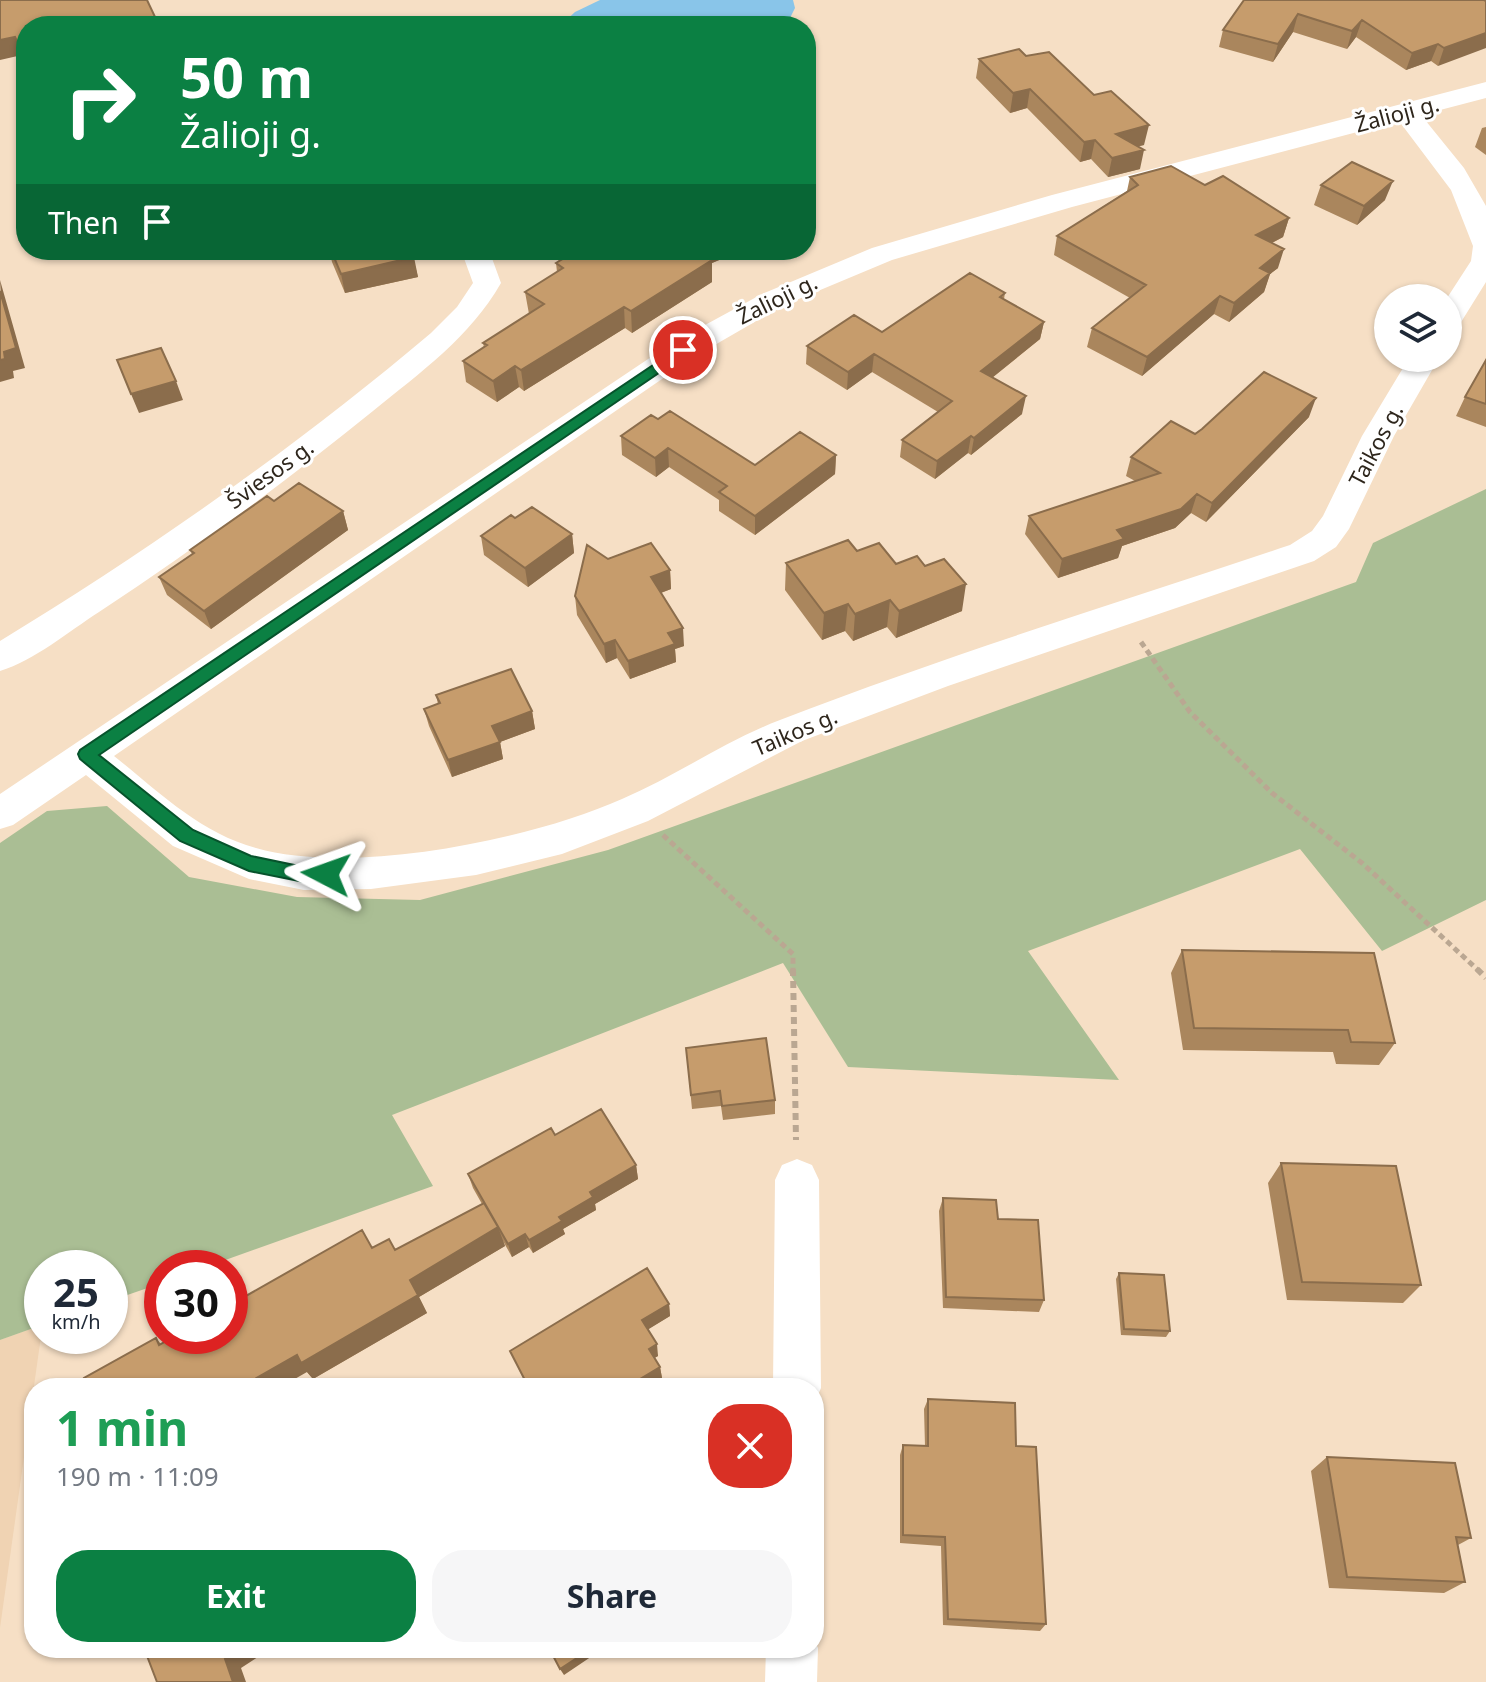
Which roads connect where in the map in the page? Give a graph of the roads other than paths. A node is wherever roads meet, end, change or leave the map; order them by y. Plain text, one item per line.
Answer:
1 (1486, 90) edge
2 (1406, 113) junction
3 (1486, 246) edge
4 (479, 260) edge
5 (1462, 298) edge
6 (1416, 372) edge
7 (0, 658) edge
8 (86, 754) junction
9 (0, 814) edge
10 (797, 1180) road end
11 (797, 1378) edge
12 (792, 1658) edge
13 (791, 1682) edge

1 - 2 street, Žalioji g.
2 - 3 street
2 - 8 street, Žalioji g.
3 - 5 street
4 - 7 street, Šviesos g.
6 - 8 street, Taikos g.
8 - 9 street, Žalioji g.
10 - 11 street
12 - 13 street

